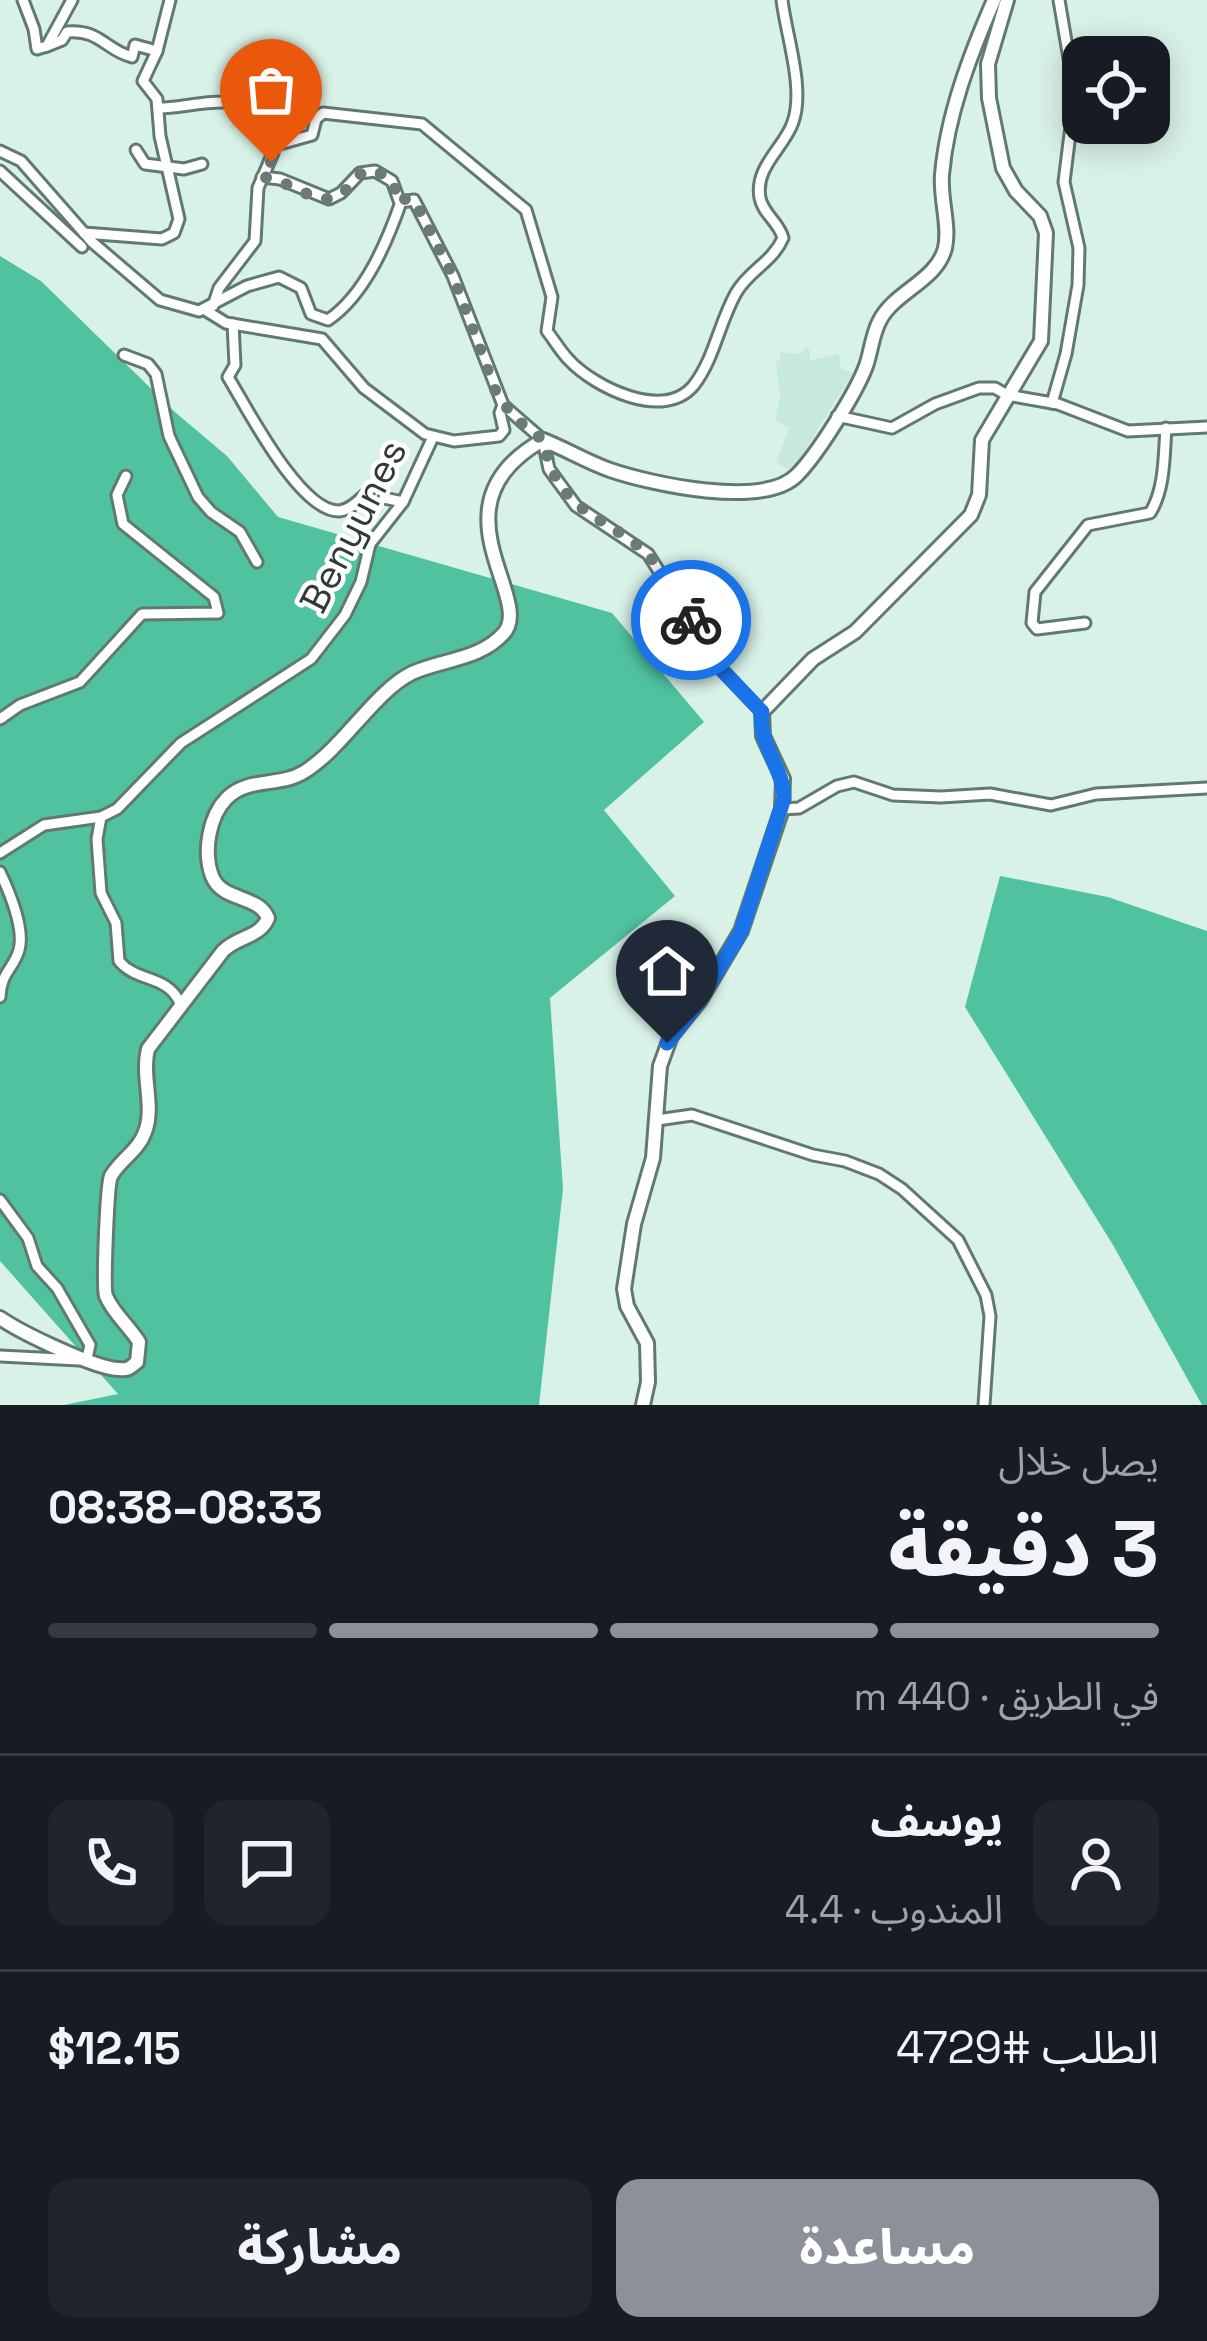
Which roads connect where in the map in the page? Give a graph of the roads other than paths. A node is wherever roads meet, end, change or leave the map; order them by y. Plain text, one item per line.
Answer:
1 (23, 0) edge
2 (72, 0) edge
3 (170, 0) edge
4 (782, 0) edge
5 (994, 0) edge
6 (1007, 0) edge
7 (1059, 0) edge
8 (47, 46) junction
9 (157, 51) junction
10 (158, 108) junction
11 (269, 147) junction
12 (136, 150) dead end
13 (0, 151) edge
14 (202, 164) dead end
15 (166, 166) junction
16 (0, 171) edge
17 (262, 177) junction
18 (400, 203) junction
19 (83, 233) junction
20 (82, 247) dead end
21 (209, 308) junction
22 (326, 320) junction
23 (233, 324) junction
24 (322, 339) junction
25 (124, 355) dead end
26 (1007, 395) junction
27 (1052, 403) junction
28 (503, 405) junction
29 (837, 416) junction
30 (1207, 427) edge
31 (1166, 428) junction
32 (433, 437) junction
33 (543, 440) junction
34 (126, 476) dead end
35 (369, 491) dead end
36 (384, 498) dead end
37 (404, 502) junction
38 (257, 562) dead end
39 (1085, 623) dead end
40 (762, 712) junction
41 (0, 719) edge
42 (1207, 788) edge
43 (782, 809) junction
44 (100, 817) junction
45 (0, 853) edge
46 (0, 872) edge
47 (0, 997) edge
48 (180, 1003) junction
49 (657, 1120) junction
50 (0, 1200) edge
51 (0, 1318) edge
52 (0, 1357) edge
53 (87, 1358) junction
54 (643, 1405) edge
55 (984, 1405) edge

1 - 8 street
2 - 8 street
3 - 9 street
4 - 11 street
5 - 29 main road
6 - 26 main road
7 - 27 street
8 - 9 street
9 - 10 street
10 - 11 street
10 - 15 street
11 - 17 street
12 - 15 street
13 - 19 street
14 - 15 street
15 - 19 street
16 - 20 street
17 - 18 street
17 - 21 street
18 - 22 street
18 - 28 street
19 - 21 street
21 - 22 street
21 - 23 street
22 - 24 street
23 - 24 street
23 - 35 street
24 - 32 street
25 - 38 street
26 - 27 street
26 - 29 street
26 - 40 main road
27 - 31 street
28 - 32 street
28 - 33 street
29 - 33 main road
30 - 31 street
31 - 39 street
32 - 37 street, Benyunes
33 - 40 street
33 - 48 main road
34 - 41 street
36 - 37 street
37 - 44 street, Benyunes
40 - 43 main road
42 - 43 street
43 - 49 main road
44 - 45 street
44 - 48 street
46 - 47 street
48 - 53 main road
49 - 54 main road
49 - 55 street
50 - 53 street
51 - 53 main road
52 - 53 street

